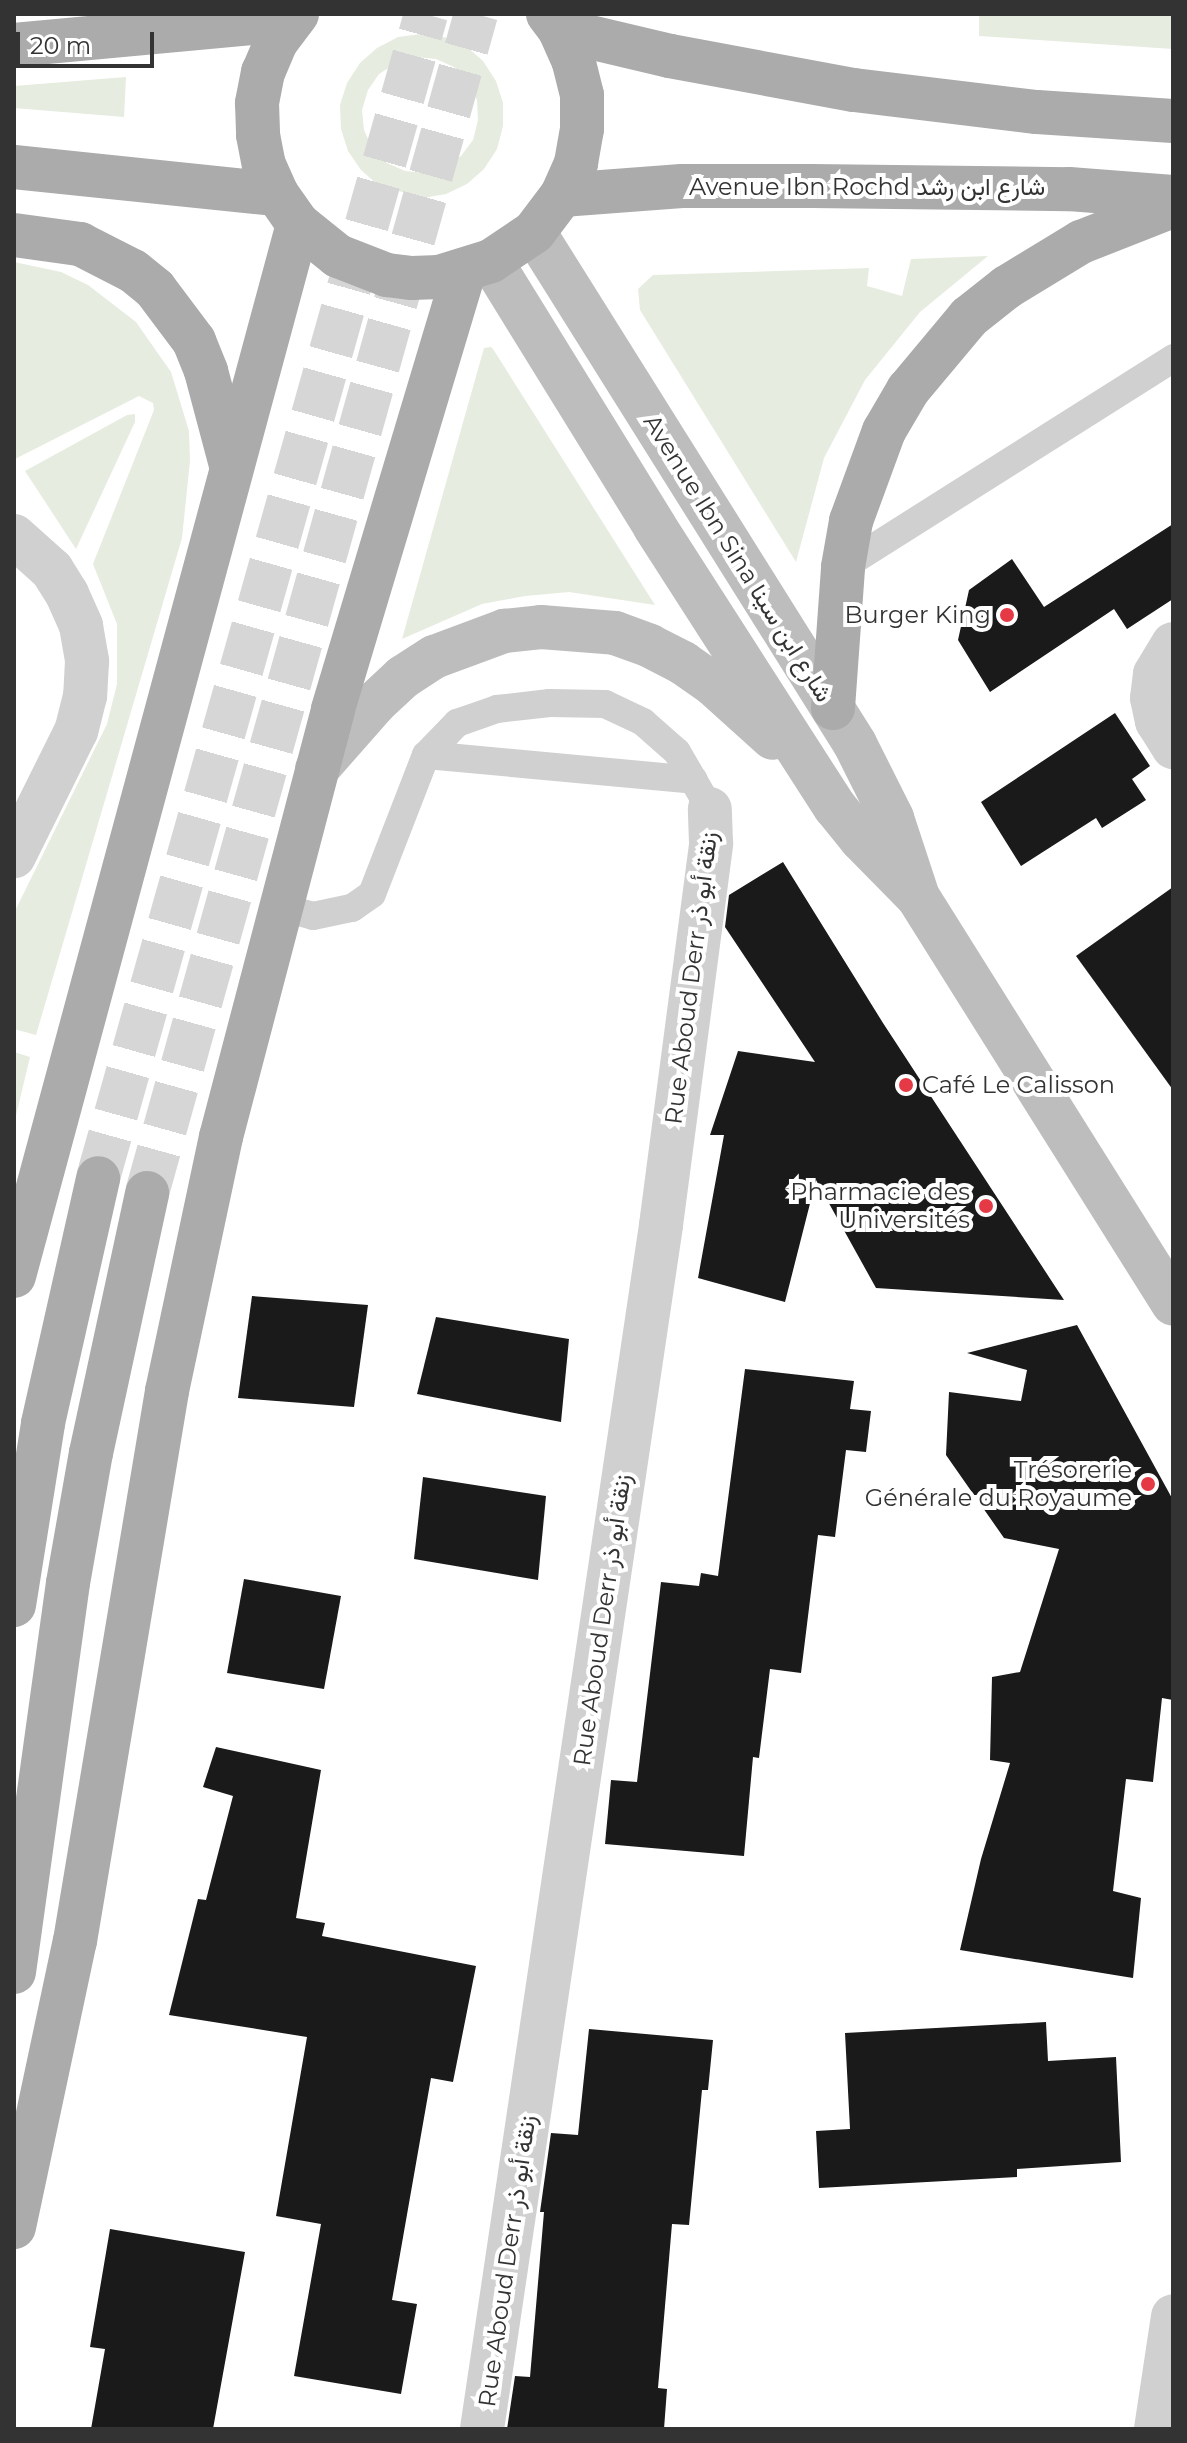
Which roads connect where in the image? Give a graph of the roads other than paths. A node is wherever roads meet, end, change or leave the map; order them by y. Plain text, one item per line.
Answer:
1 (294, 16) edge
2 (554, 19) edge
3 (14, 45) edge
4 (1173, 121) edge
5 (14, 167) edge
6 (562, 195) junction
7 (1173, 197) edge
8 (1173, 206) edge
9 (287, 209) junction
10 (534, 232) junction
11 (14, 235) edge
12 (478, 266) junction
13 (1173, 358) edge
14 (232, 469) junction
15 (14, 536) edge
16 (843, 567) junction
17 (1173, 644) edge
18 (833, 708) junction
19 (1173, 747) edge
20 (426, 755) junction
21 (317, 769) junction
22 (813, 773) junction
23 (702, 795) junction
24 (14, 856) edge
25 (918, 897) junction
26 (280, 907) junction
27 (98, 1178) tunnel mouth
28 (147, 1193) tunnel mouth
29 (14, 1276) edge
30 (1173, 1304) edge
31 (14, 1605) edge
32 (14, 1972) edge
33 (14, 2227) edge
34 (1173, 2316) edge
35 (482, 2429) edge
36 (1156, 2429) edge

1 - 3 main road
1 - 9 main road
2 - 4 main road
2 - 6 main road
5 - 9 main road
6 - 7 main road, Avenue Ibn Rochd شارع ابن رشد
6 - 10 main road
8 - 16 main road
9 - 12 main road
9 - 14 main road
10 - 12 main road
10 - 18 main road, Avenue Ibn Sina شارع ابن سينا
11 - 14 main road
12 - 21 main road
12 - 22 main road, Avenue Ibn Sina شارع ابن سينا
13 - 16 lane
14 - 29 main road
15 - 24 street
16 - 18 main road
17 - 19 street
18 - 25 main road, Avenue Ibn Sina شارع ابن سينا
20 - 23 lane
20 - 23 lane
20 - 26 lane
21 - 22 main road
21 - 26 main road
22 - 25 main road, Avenue Ibn Sina شارع ابن سينا
23 - 35 street, Rue Aboud Derr زنقة أبو ذر
25 - 30 main road, Avenue Ibn Sina شارع ابن سينا
26 - 33 main road
27 - 31 main road
28 - 32 main road
34 - 36 street

